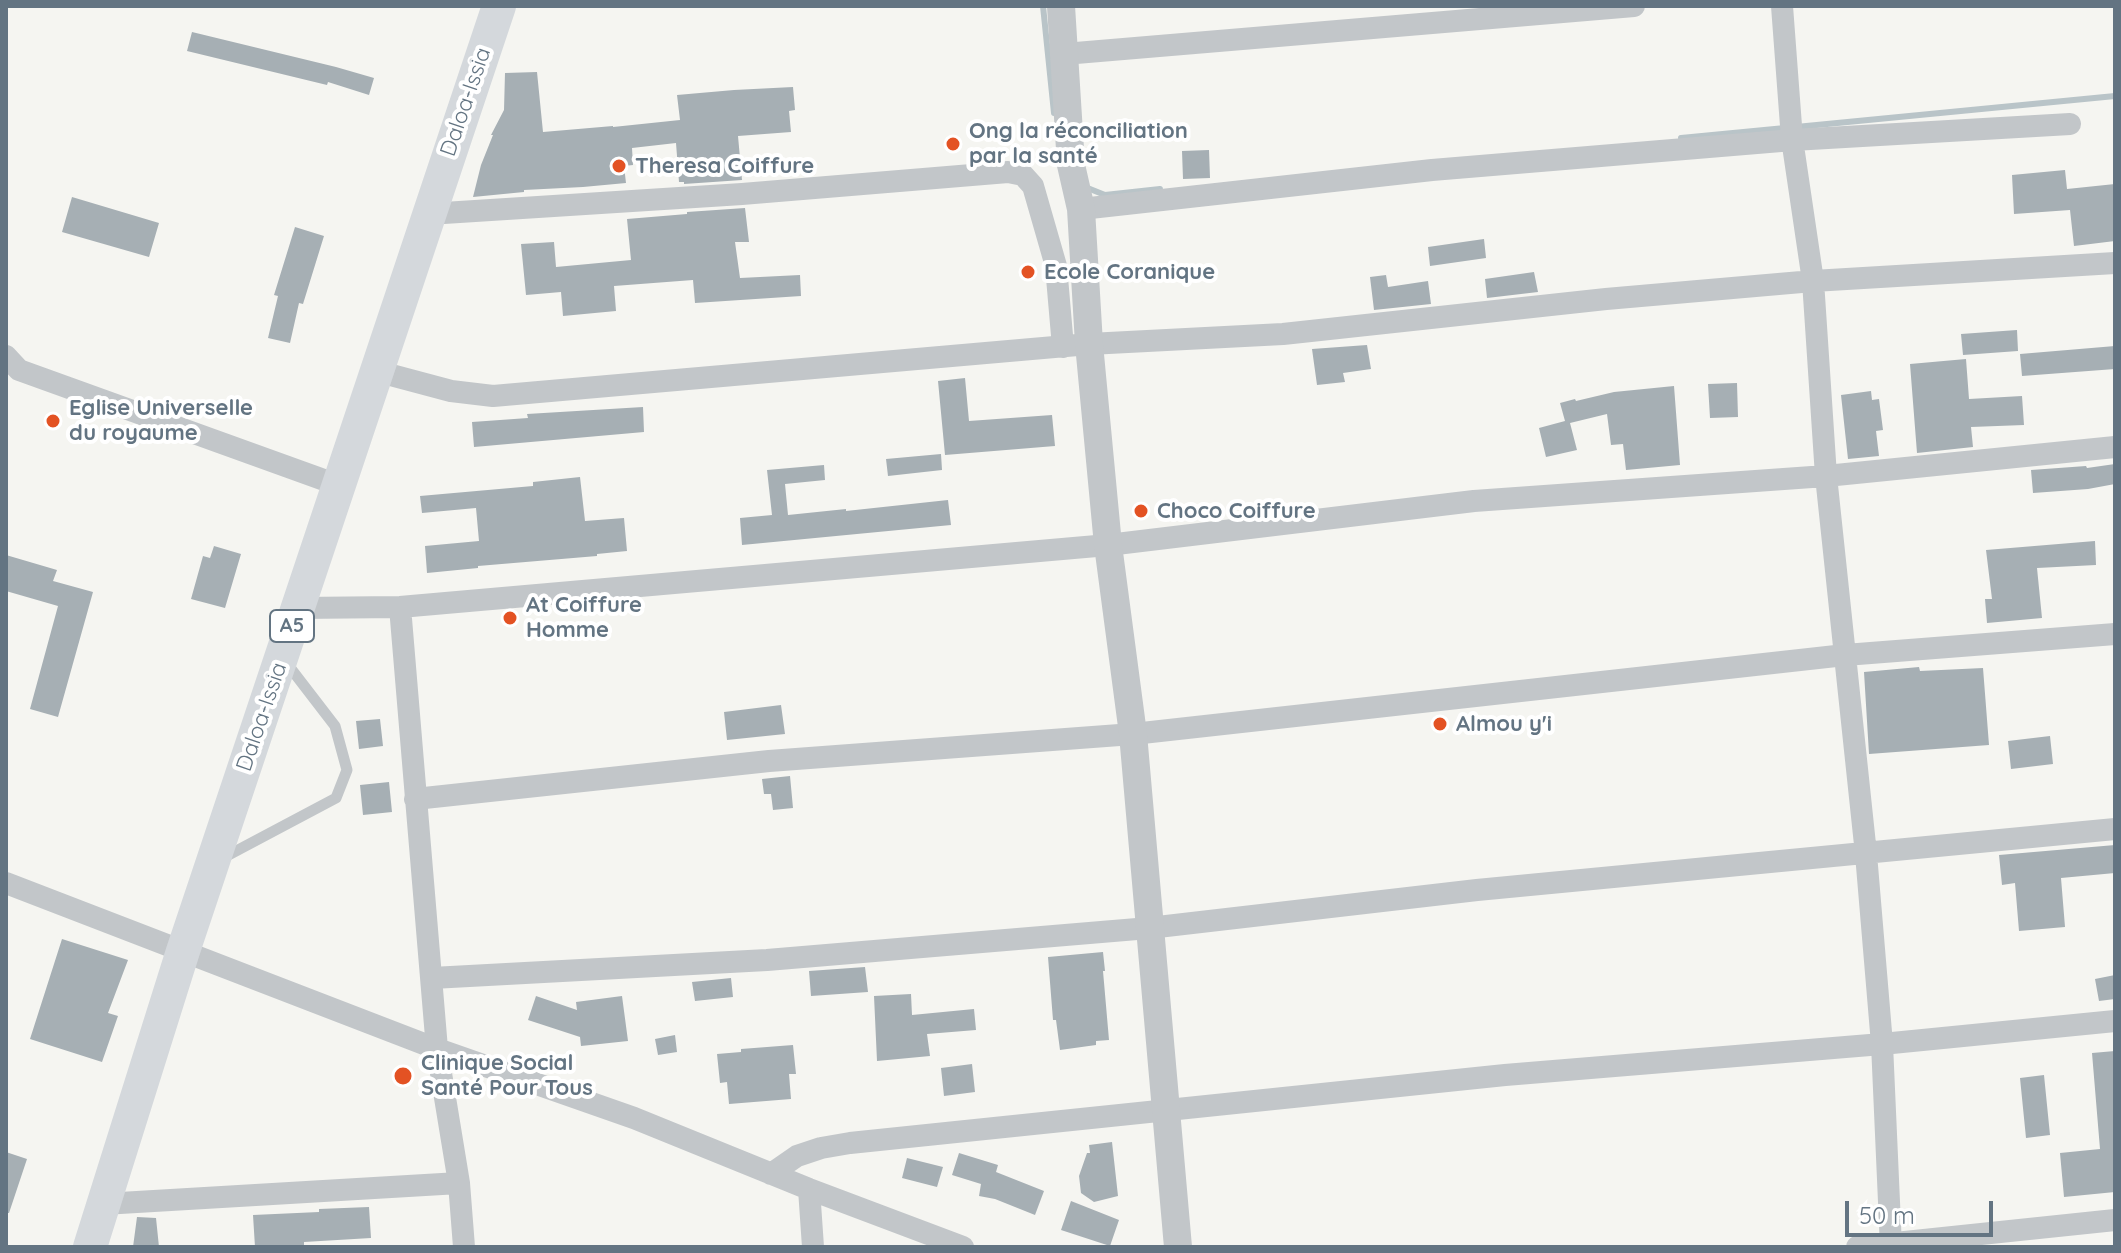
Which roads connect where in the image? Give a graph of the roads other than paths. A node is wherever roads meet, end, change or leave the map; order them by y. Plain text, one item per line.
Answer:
1 (499, 6) edge
2 (1061, 6) edge
3 (1634, 6) edge
4 (1782, 6) edge
5 (1064, 54) junction
6 (2070, 124) dead end
7 (1793, 140) junction
8 (1080, 203) junction
9 (428, 214) junction
10 (2115, 263) edge
11 (1813, 281) junction
12 (1076, 346) junction
13 (6, 356) edge
14 (376, 371) junction
15 (2115, 447) edge
16 (1826, 476) junction
17 (338, 485) junction
18 (1108, 545) junction
19 (400, 607) junction
20 (298, 608) junction
21 (2115, 634) edge
22 (1845, 655) junction
23 (282, 657) junction
24 (1133, 734) junction
25 (415, 799) junction
26 (2115, 829) edge
27 (1866, 854) junction
28 (213, 863) junction
29 (6, 883) edge
30 (1149, 928) junction
31 (183, 951) junction
32 (432, 978) junction
33 (2115, 1021) edge
34 (1882, 1044) junction
35 (437, 1049) junction
36 (1167, 1110) junction
37 (771, 1174) junction
38 (459, 1183) junction
39 (809, 1189) junction
40 (103, 1204) junction
41 (2115, 1220) edge
42 (1891, 1246) edge
43 (90, 1247) edge
44 (464, 1247) edge
45 (813, 1247) edge
46 (963, 1247) edge
47 (1178, 1247) edge
48 (1857, 1247) edge

1 - 9 main road, Daloa-Issia / A5
2 - 5 street
3 - 5 street
4 - 7 street
5 - 8 street
6 - 7 street
7 - 8 street
7 - 11 street
8 - 12 street
9 - 12 street
9 - 14 main road, Daloa-Issia / A5
10 - 11 street
11 - 12 street
11 - 16 street
12 - 14 street
12 - 18 street
13 - 17 street
14 - 17 main road, Daloa-Issia / A5
15 - 16 street
16 - 18 street
16 - 22 street
17 - 20 main road, Daloa-Issia / A5
18 - 19 street
18 - 24 street
19 - 20 street
19 - 25 street
20 - 23 main road, Daloa-Issia / A5
21 - 22 street
22 - 24 street
22 - 27 street
23 - 28 main road, Daloa-Issia / A5
23 - 28 lane
24 - 25 street
24 - 30 street
25 - 32 street
26 - 27 street
27 - 30 street
27 - 34 street
28 - 31 main road, Daloa-Issia / A5
29 - 31 street
30 - 32 street
30 - 36 street
31 - 35 street
31 - 40 main road, Daloa-Issia / A5
32 - 35 street
33 - 34 street
34 - 36 street
34 - 42 street
35 - 37 street
35 - 38 street
36 - 37 street
36 - 47 street
37 - 39 street
38 - 40 street
38 - 44 street
39 - 45 street
39 - 46 street
40 - 43 main road, Daloa-Issia / A5
41 - 42 street
42 - 48 street

